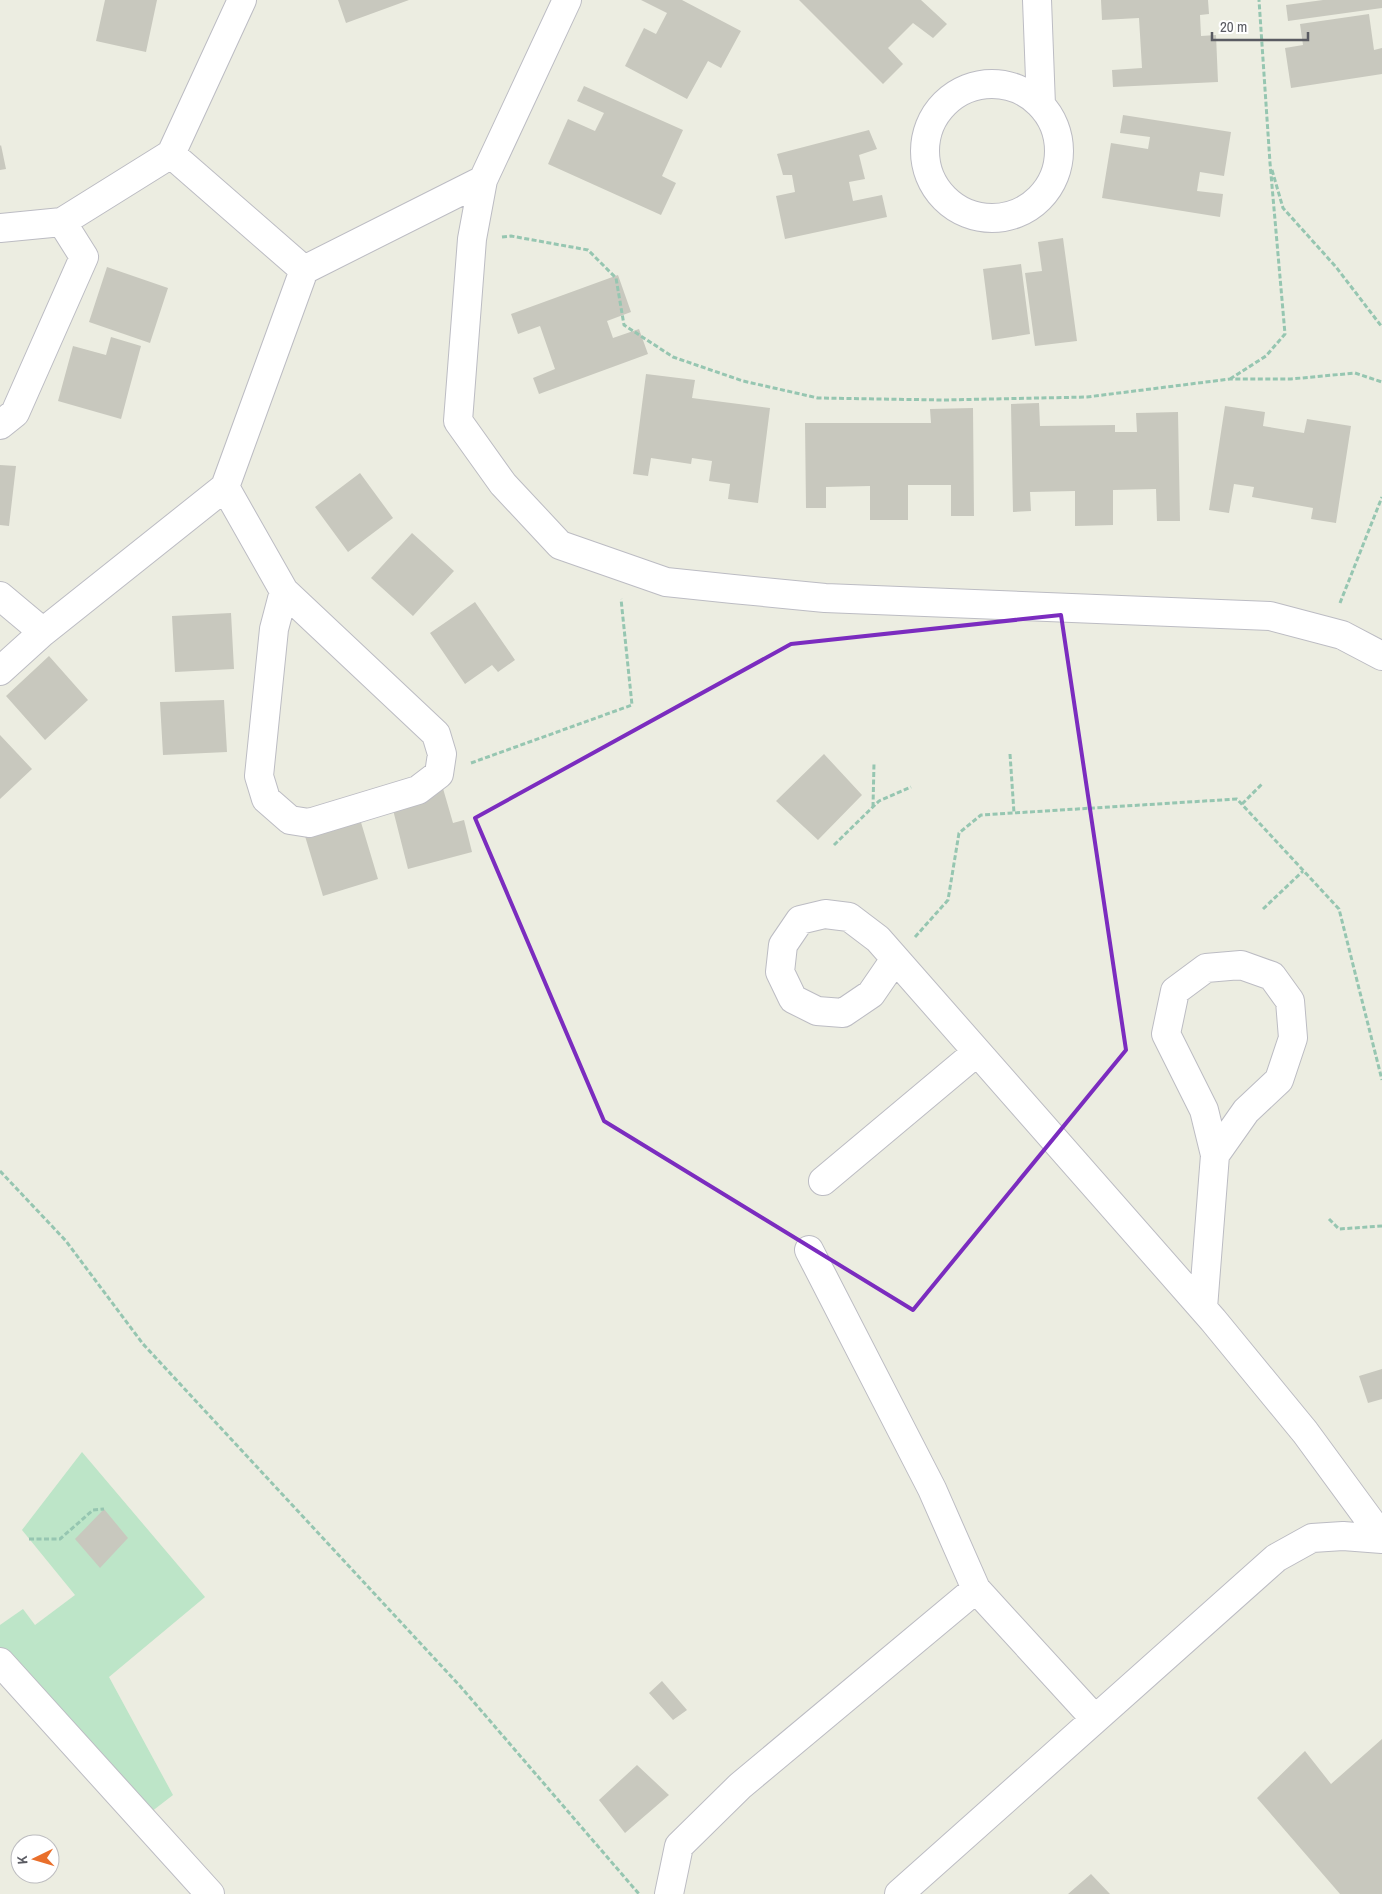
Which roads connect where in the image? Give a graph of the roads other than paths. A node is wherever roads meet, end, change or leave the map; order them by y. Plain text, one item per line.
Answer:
1 (242, 0) edge
2 (568, 0) edge
3 (1037, 0) edge
4 (1041, 105) junction
5 (171, 154) junction
6 (483, 180) junction
7 (62, 222) junction
8 (0, 228) edge
9 (304, 270) junction
10 (0, 425) edge
11 (225, 488) junction
12 (284, 591) junction
13 (0, 596) edge
14 (43, 632) junction
15 (1382, 656) edge
16 (0, 670) edge
17 (895, 959) road end
18 (977, 1052) junction
19 (1215, 1155) junction
20 (823, 1181) dead end
21 (809, 1250) dead end
22 (1203, 1308) junction
23 (1382, 1538) edge
24 (976, 1589) junction
25 (0, 1662) edge
26 (1095, 1719) junction
27 (210, 1894) edge
28 (669, 1894) edge
29 (899, 1894) edge

1 - 5 street
2 - 6 street
3 - 4 street
4 - 4 street
5 - 7 street
5 - 9 street
6 - 9 street
6 - 15 street
7 - 8 street
7 - 10 street
9 - 11 street
11 - 12 street
11 - 14 street
12 - 12 street
13 - 14 street
14 - 16 street
17 - 18 street
18 - 20 street
18 - 22 street
19 - 19 street
19 - 22 street
21 - 24 street
22 - 23 street
23 - 26 street
24 - 26 street
24 - 28 street
25 - 27 street
26 - 29 street

